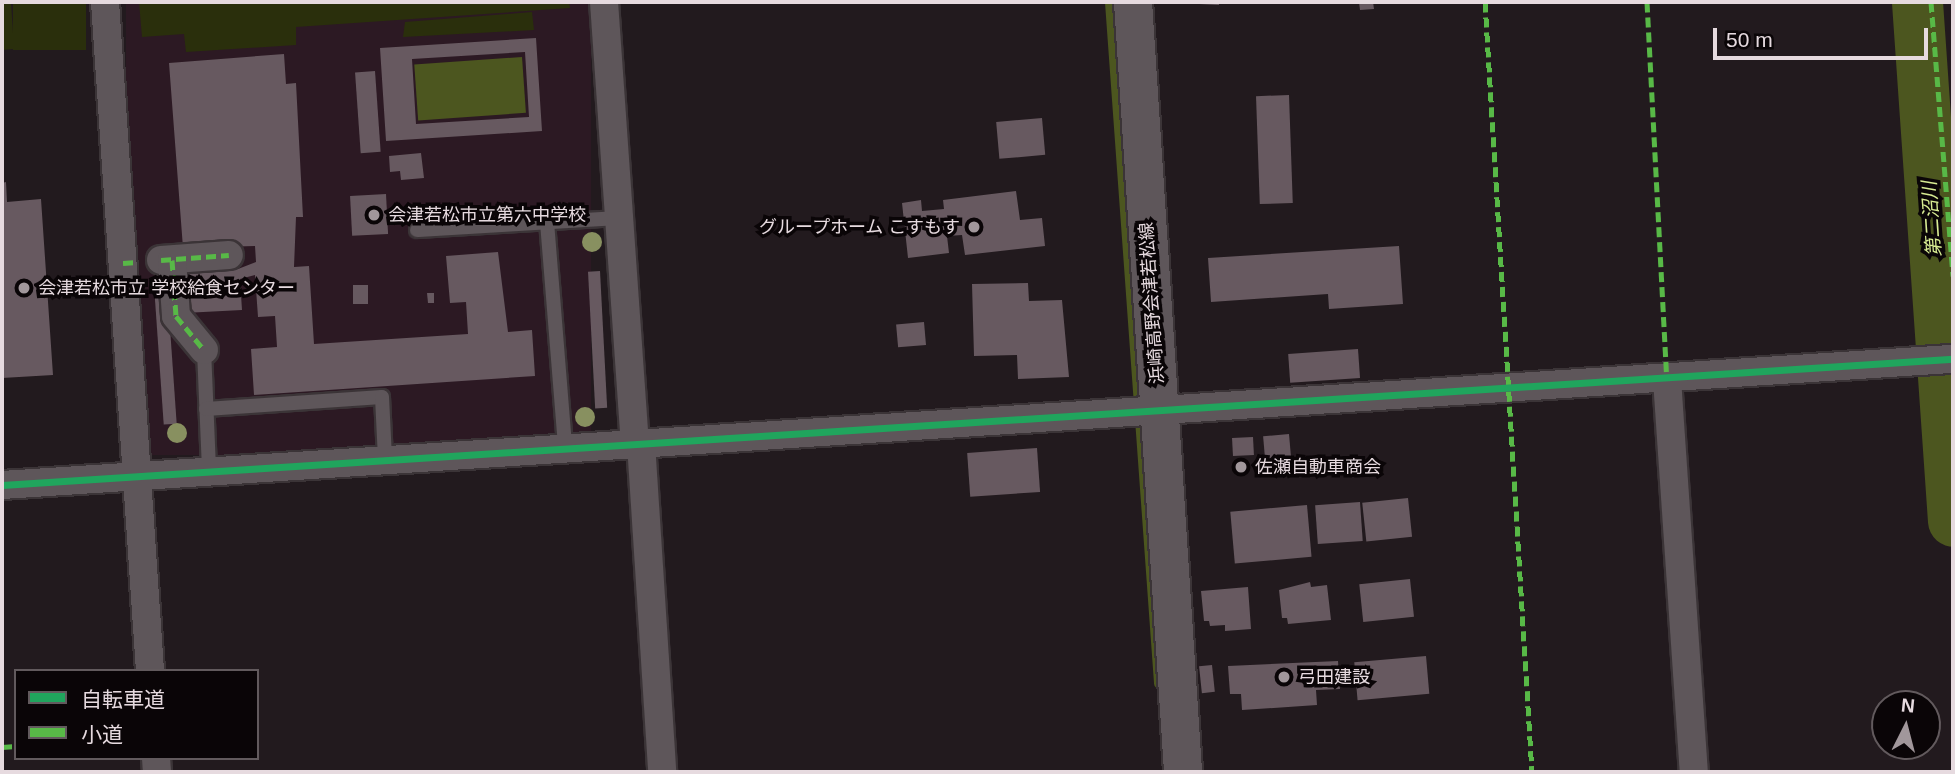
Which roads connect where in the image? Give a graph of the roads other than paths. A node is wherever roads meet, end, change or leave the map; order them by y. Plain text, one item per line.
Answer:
1 (104, 2) edge
2 (604, 2) edge
3 (1133, 2) edge
4 (620, 218) junction
5 (547, 222) junction
6 (417, 230) dead end
7 (229, 255) dead end
8 (148, 261) junction
9 (204, 350) joint
10 (1944, 359) edge
11 (1667, 379) junction
12 (206, 409) junction
13 (1142, 414) junction
14 (638, 444) junction
15 (565, 448) junction
16 (385, 459) junction
17 (209, 470) junction
18 (138, 474) junction
19 (2, 485) edge
20 (150, 669) edge
21 (662, 772) edge
22 (1183, 772) edge
23 (1694, 772) edge

1 - 8 street
2 - 4 street
3 - 13 main road, 浜崎高野会津若松線
4 - 5 lane
4 - 14 street
5 - 6 lane
5 - 15 lane
7 - 8 street
8 - 9 street
8 - 18 street
9 - 12 lane
10 - 11 street
11 - 13 street
11 - 23 street
12 - 16 lane
12 - 17 lane
13 - 14 street
13 - 22 main road, 浜崎高野会津若松線
14 - 15 street
14 - 21 street
15 - 16 street
16 - 17 street
17 - 18 street
18 - 19 street
18 - 20 street

